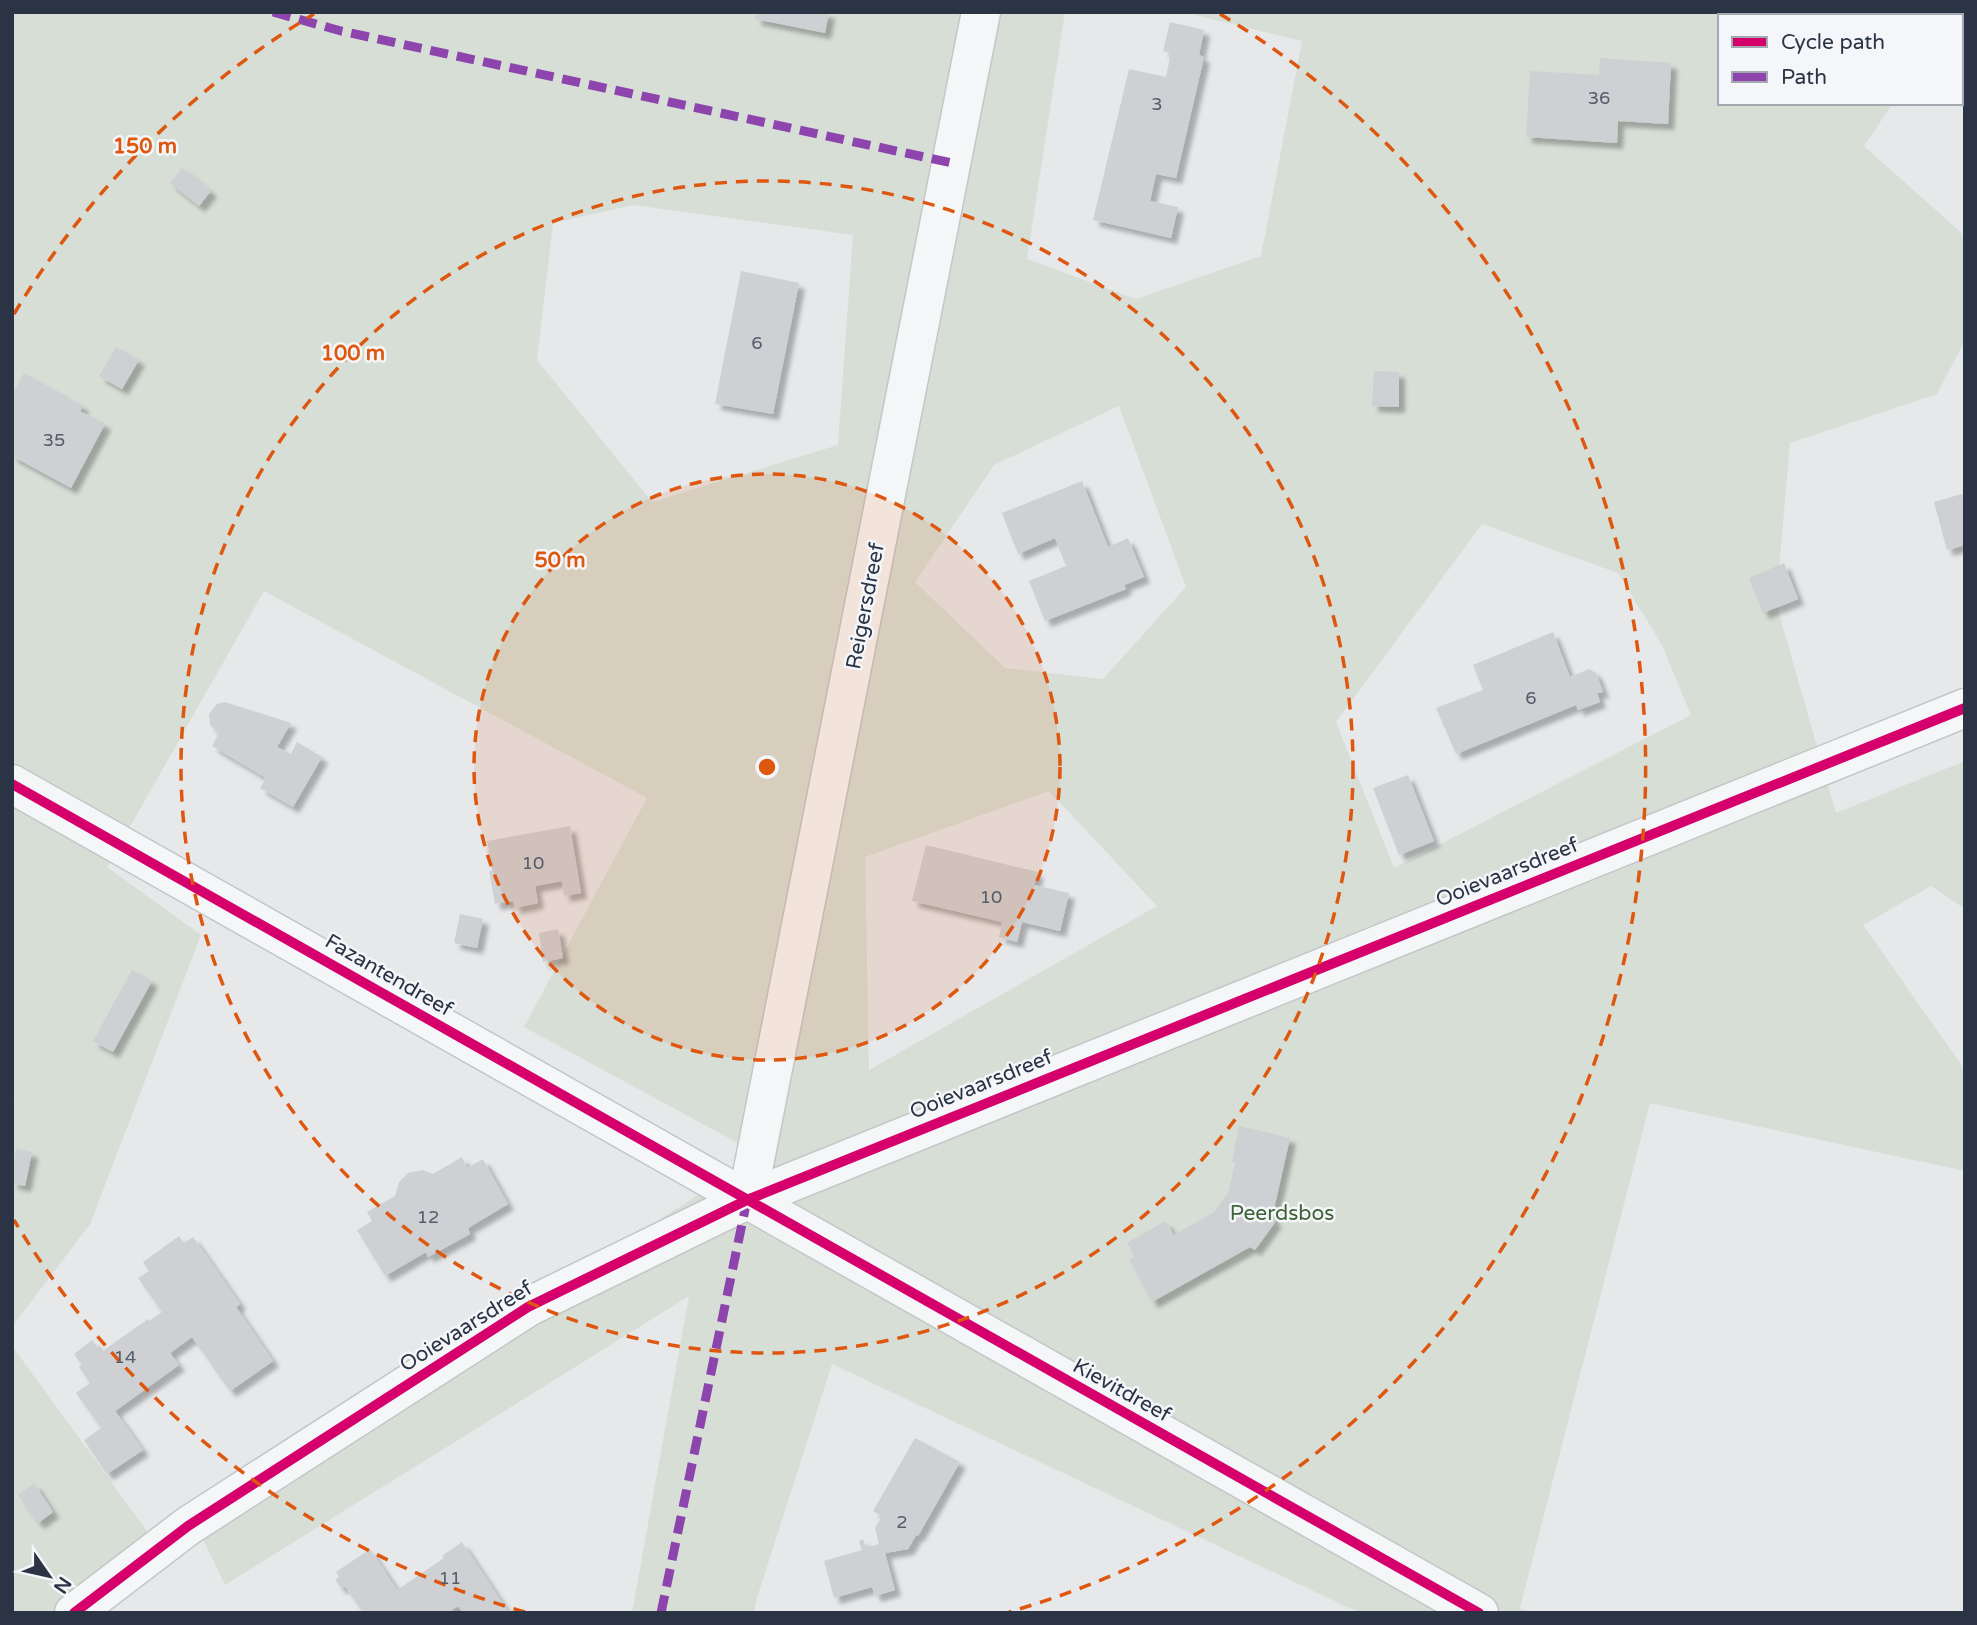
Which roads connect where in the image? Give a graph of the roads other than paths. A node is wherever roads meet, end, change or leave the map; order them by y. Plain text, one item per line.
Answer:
1 (981, 12) edge
2 (1965, 708) edge
3 (12, 784) edge
4 (747, 1200) junction
5 (74, 1613) edge
6 (1479, 1613) edge

1 - 4 street, Reigersdreef
2 - 4 street, Ooievaarsdreef
3 - 4 street, Fazantendreef
4 - 5 street, Ooievaarsdreef
4 - 6 street, Kievitdreef

